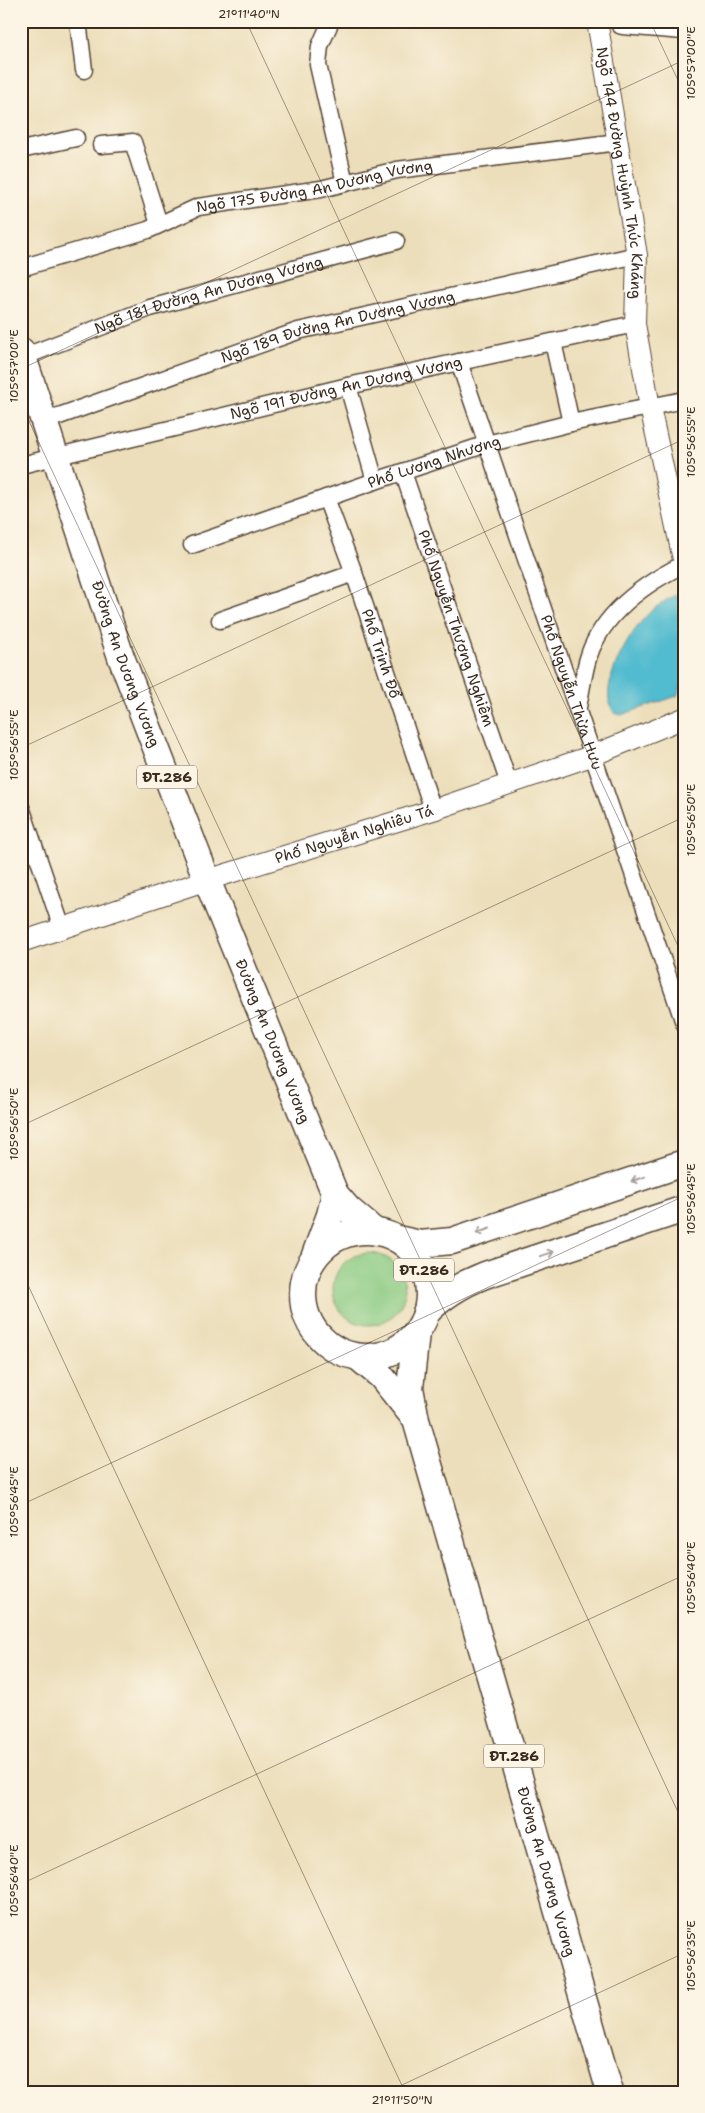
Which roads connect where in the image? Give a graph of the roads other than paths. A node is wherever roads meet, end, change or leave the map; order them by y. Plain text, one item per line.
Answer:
1 (78, 21) edge
2 (331, 21) edge
3 (597, 21) edge
4 (623, 21) edge
5 (684, 26) edge
6 (84, 70) dead end
7 (76, 138) dead end
8 (618, 142) junction
9 (101, 145) dead end
10 (21, 150) edge
11 (344, 183) junction
12 (159, 224) junction
13 (396, 241) dead end
14 (637, 255) junction
15 (21, 268) edge
16 (635, 324) junction
17 (553, 342) junction
18 (22, 354) edge
19 (459, 362) junction
20 (348, 386) junction
21 (684, 400) edge
22 (650, 407) junction
23 (45, 421) junction
24 (571, 423) junction
25 (487, 444) junction
26 (57, 456) junction
27 (21, 465) edge
28 (403, 472) junction
29 (375, 481) junction
30 (326, 498) junction
31 (192, 545) dead end
32 (684, 564) edge
33 (354, 573) junction
34 (220, 620) dead end
35 (578, 708) junction
36 (684, 718) edge
37 (594, 756) junction
38 (509, 784) junction
39 (21, 807) edge
40 (433, 810) junction
41 (207, 880) junction
42 (62, 928) junction
43 (21, 942) edge
44 (680, 996) edge
45 (684, 1023) edge
46 (684, 1163) edge
47 (336, 1194) junction
48 (684, 1209) edge
49 (385, 1235) junction
50 (315, 1255) junction
51 (421, 1323) junction
52 (358, 1357) junction
53 (416, 1420) junction
54 (610, 2092) edge

1 - 6 street
2 - 11 street
3 - 8 street, Ngõ 144 Đường Huỳnh Thúc Kháng
4 - 5 main road
7 - 10 street
8 - 11 street, Ngõ 175 Đường An Dương Vương
8 - 14 street, Ngõ 144 Đường Huỳnh Thúc Kháng
9 - 12 street
11 - 12 street, Ngõ 175 Đường An Dương Vương
12 - 15 street, Ngõ 175 Đường An Dương Vương
13 - 18 street, Ngõ 181 Đường An Dương Vương
14 - 16 street, Ngõ 144 Đường Huỳnh Thúc Kháng
14 - 23 street, Ngõ 189 Đường An Dương Vương
16 - 17 street, Ngõ 191 Đường An Dương Vương
16 - 22 street, Ngõ 144 Đường Huỳnh Thúc Kháng
17 - 19 street, Ngõ 191 Đường An Dương Vương
17 - 24 street
18 - 23 main road, Đường An Dương Vương / ĐT.286
19 - 20 street, Ngõ 191 Đường An Dương Vương
19 - 25 street, Phố Nguyễn Thừa Hưu
20 - 26 street, Ngõ 191 Đường An Dương Vương
20 - 29 street
21 - 22 street, Phố Lương Nhượng
22 - 24 street, Phố Lương Nhượng
22 - 32 street, Ngõ 144 Đường Huỳnh Thúc Kháng
23 - 26 main road, Đường An Dương Vương / ĐT.286
24 - 25 street, Phố Lương Nhượng
25 - 28 street, Phố Lương Nhượng
25 - 35 street, Phố Nguyễn Thừa Hưu
26 - 27 street, Ngõ 191 Đường An Dương Vương
26 - 41 main road, Đường An Dương Vương / ĐT.286
28 - 29 street, Phố Lương Nhượng
28 - 38 street, Phố Nguyễn Thượng Nghiêm
29 - 30 street, Phố Lương Nhượng
30 - 31 street, Phố Lương Nhượng
30 - 33 street, Phố Trịnh Đổ
32 - 35 street
33 - 34 street
33 - 40 street, Phố Trịnh Đổ
35 - 37 street, Phố Nguyễn Thừa Hưu
36 - 37 street, Phố Nguyễn Nghiêu Tá
37 - 38 street, Phố Nguyễn Nghiêu Tá
37 - 44 street, Phố Nguyễn Thừa Hưu
38 - 40 street, Phố Nguyễn Nghiêu Tá
39 - 42 street
40 - 41 street, Phố Nguyễn Nghiêu Tá
41 - 42 street, Phố Nguyễn Nghiêu Tá
41 - 47 main road, Đường An Dương Vương / ĐT.286
42 - 43 street, Phố Nguyễn Nghiêu Tá
44 - 45 street, Phố Nguyễn Thừa Hưu
46 -> 49 main road
47 - 49 main road, Đường An Dương Vương / ĐT.286
47 - 50 main road, ĐT.286
51 -> 48 main road
49 - 50 main road, ĐT.286
49 - 51 main road, ĐT.286
50 - 52 main road, ĐT.286
51 - 52 main road, ĐT.286
51 - 53 main road, Đường An Dương Vương / ĐT.286
52 - 53 main road, Đường An Dương Vương / ĐT.286
53 - 54 main road, Đường An Dương Vương / ĐT.286

